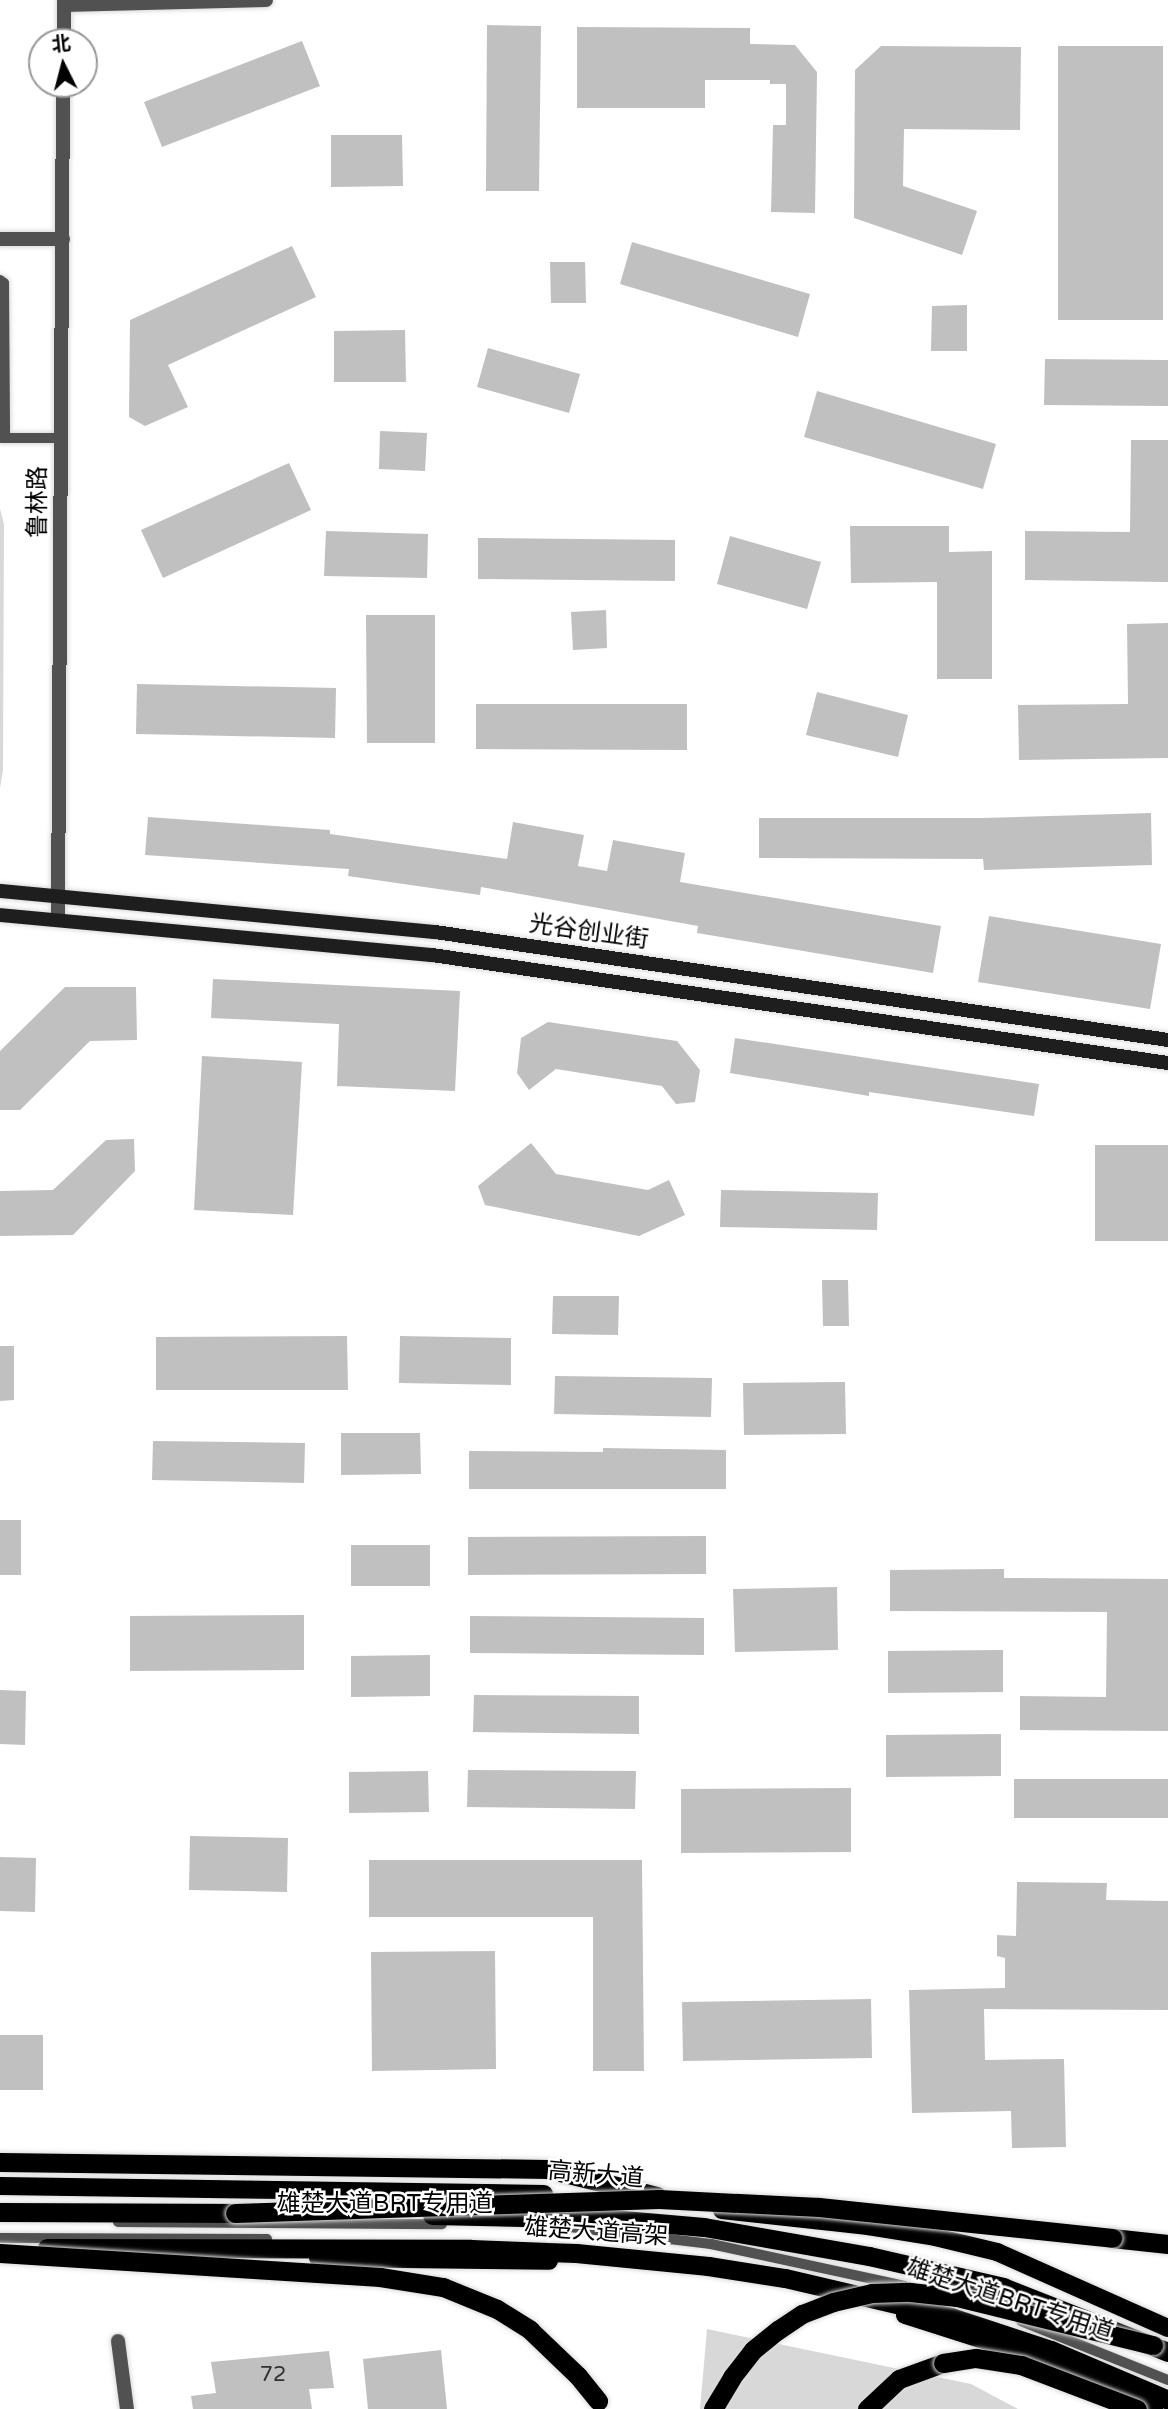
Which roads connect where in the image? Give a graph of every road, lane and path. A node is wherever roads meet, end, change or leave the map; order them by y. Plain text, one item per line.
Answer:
1 (266, 0) edge
2 (64, 3) edge
3 (64, 28) edge
4 (64, 98) edge
5 (0, 239) edge
6 (63, 239) junction
7 (0, 280) edge
8 (3, 438) edge
9 (61, 438) junction
10 (0, 891) edge
11 (58, 896) junction
12 (0, 915) edge
13 (58, 920) junction
14 (1168, 1040) edge
15 (1168, 1063) edge
16 (0, 2162) edge
17 (0, 2186) edge
18 (705, 2208) junction
19 (0, 2212) edge
20 (235, 2213) junction
21 (0, 2221) edge
22 (1168, 2235) edge
23 (0, 2238) edge
24 (1112, 2238) junction
25 (1168, 2244) edge
26 (0, 2252) edge
27 (1168, 2328) edge
28 (118, 2341) dead end
29 (1161, 2349) edge
30 (1168, 2379) edge
31 (1168, 2392) edge
32 (1168, 2400) edge
33 (127, 2409) edge
34 (603, 2409) edge
35 (713, 2409) edge
36 (867, 2409) edge
37 (1137, 2409) edge
38 (1154, 2409) edge

1 - 2 street
2 - 3 street
4 - 6 street, 鲁林路
5 - 6 street
6 - 9 street, 鲁林路
7 - 8 lane
8 - 9 lane
9 - 11 street, 鲁林路
10 - 11 main road, 光谷创业街
11 - 13 street, 鲁林路
11 - 14 main road, 光谷创业街
12 - 13 main road, 光谷创业街
13 - 15 main road, 光谷创业街
16 - 18 highway
17 - 18 main road, 高新大道
18 - 27 main road, 高新大道
19 - 20 highway, 雄楚大道高架
20 - 24 highway, bridge
20 - 29 highway, 雄楚大道高架, bridge
21 - 30 lane, 雄楚大道BRT专用道
22 - 24 highway
23 - 31 lane, 雄楚大道BRT专用道
24 - 25 highway
26 - 32 highway, 雄楚大道高架, bridge
26 - 34 highway, bridge
26 - 38 main road
28 - 33 street
29 - 35 highway, bridge
36 - 37 highway, bridge

